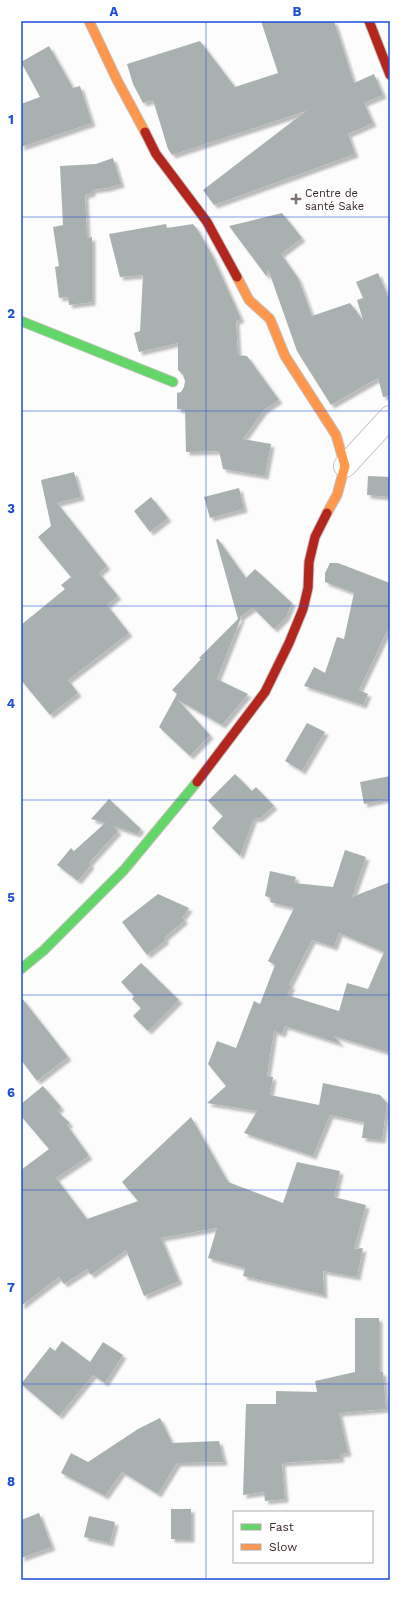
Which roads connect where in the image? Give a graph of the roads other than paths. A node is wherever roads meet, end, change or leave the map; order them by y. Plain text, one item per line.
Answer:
1 (89, 21) edge
2 (369, 21) edge
3 (390, 75) edge
4 (21, 321) edge
5 (173, 382) dead end
6 (390, 416) edge
7 (345, 466) junction
8 (21, 968) edge

1 - 7 street
2 - 3 street
4 - 5 street
6 - 7 street
7 - 8 street

